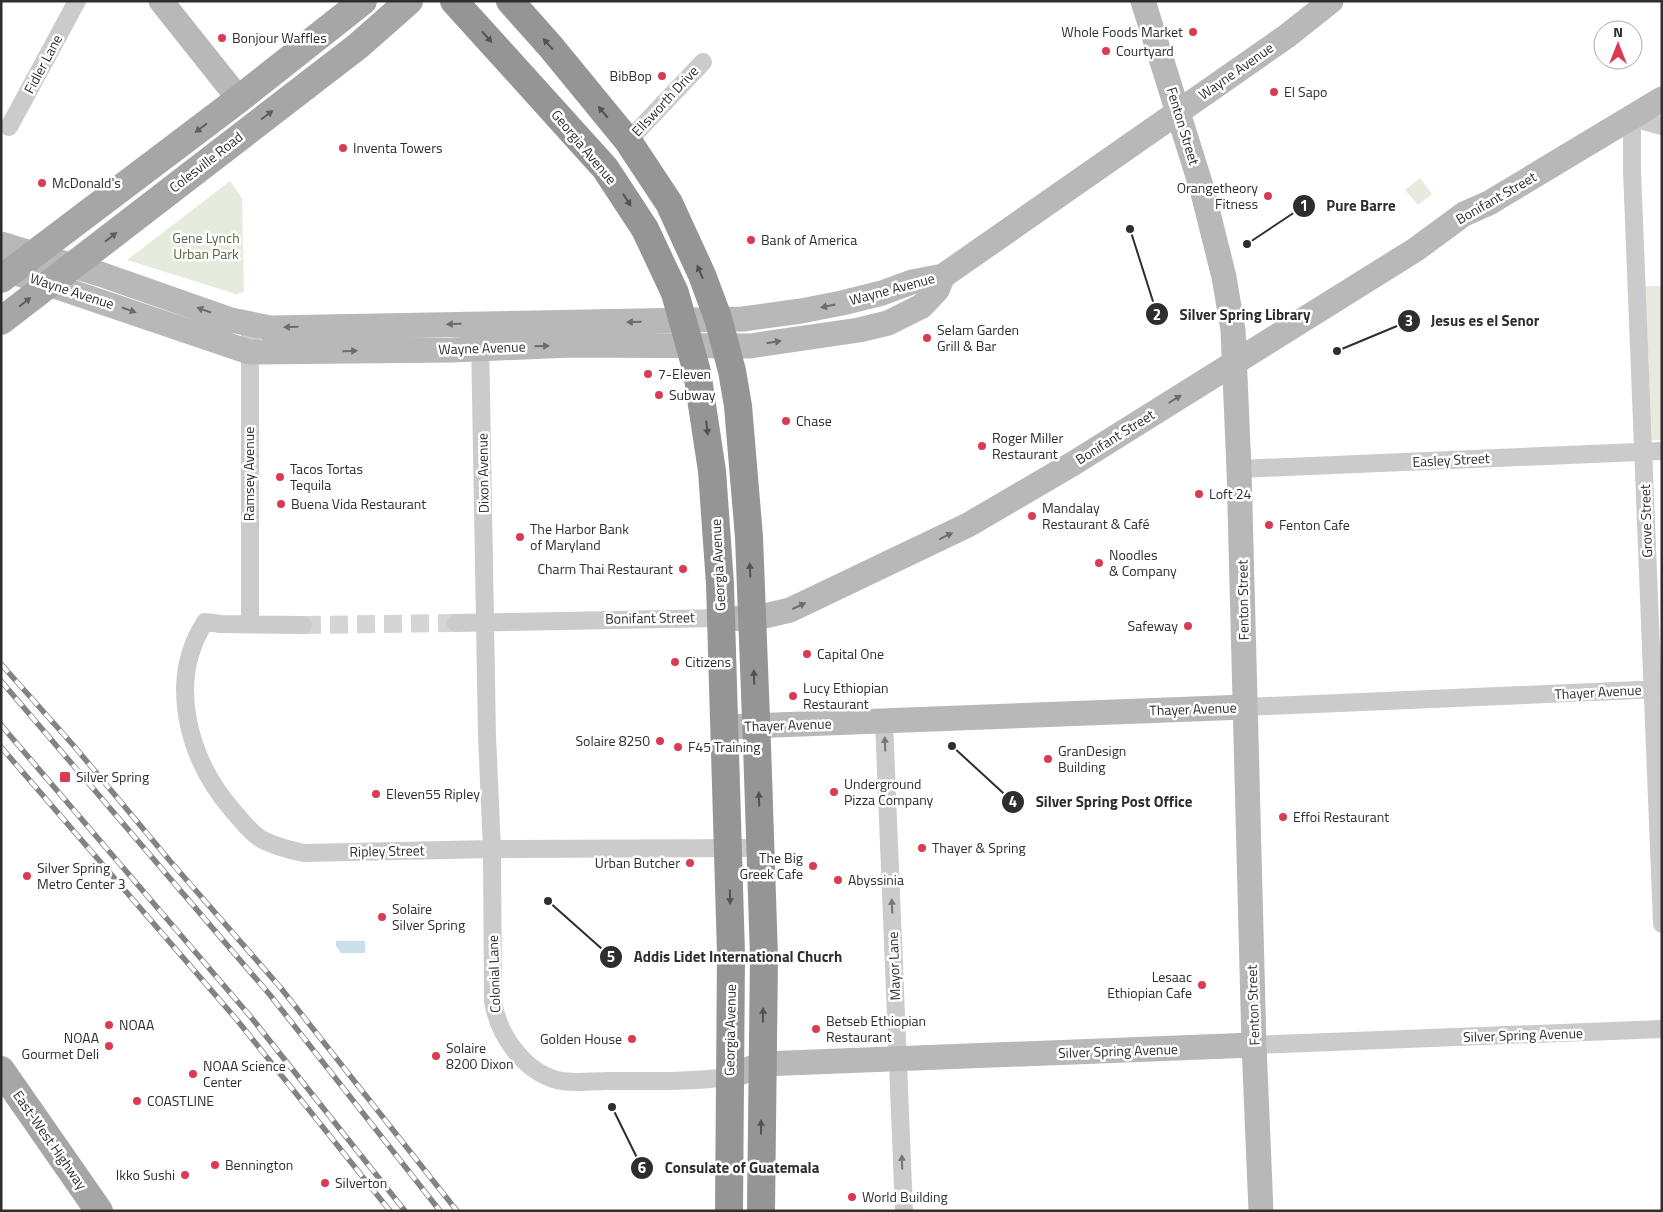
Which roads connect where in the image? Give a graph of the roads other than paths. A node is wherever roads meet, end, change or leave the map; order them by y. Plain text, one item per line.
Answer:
1 (77, 1) edge
2 (161, 1) edge
3 (363, 1) edge
4 (409, 1) edge
5 (454, 1) edge
6 (510, 1) edge
7 (1143, 1) edge
8 (1331, 1) edge
9 (702, 62) dead end
10 (239, 99) junction
11 (1662, 99) edge
12 (1178, 112) junction
13 (1632, 118) junction
14 (1662, 126) edge
15 (9, 127) dead end
16 (628, 141) junction
17 (1, 244) edge
18 (33, 255) junction
19 (72, 266) junction
20 (4, 273) edge
21 (943, 276) junction
22 (50, 284) junction
23 (718, 318) junction
24 (682, 320) junction
25 (1, 321) edge
26 (250, 324) junction
27 (481, 324) junction
28 (690, 346) junction
29 (726, 347) junction
30 (480, 348) junction
31 (249, 352) junction
32 (1235, 361) junction
33 (1662, 450) edge
34 (1644, 452) junction
35 (1239, 469) junction
36 (721, 618) junction
37 (752, 618) junction
38 (486, 622) junction
39 (456, 623) tunnel mouth
40 (250, 624) junction
41 (303, 625) tunnel mouth
42 (1657, 689) edge
43 (1245, 707) junction
44 (884, 722) junction
45 (756, 725) junction
46 (724, 727) junction
47 (729, 848) junction
48 (760, 848) junction
49 (492, 849) junction
50 (1662, 924) edge
51 (1662, 1029) edge
52 (1254, 1045) junction
53 (898, 1060) junction
54 (762, 1064) junction
55 (1, 1070) edge
56 (729, 1077) junction
57 (578, 1081) joint
58 (99, 1211) edge
59 (729, 1211) edge
60 (761, 1211) edge
61 (904, 1211) edge
62 (1262, 1211) edge

1 - 15 street, Fidler Lane
2 - 10 street
3 - 10 main road
19 -> 4 main road, Colesville Road
5 -> 24 highway, Georgia Avenue
16 -> 6 highway
7 - 12 street, Fenton Street
8 - 12 street, Wayne Avenue
9 - 16 street, Ellsworth Drive
10 -> 18 main road
11 - 13 street, Bonifant Street
12 - 21 street, Wayne Avenue
12 - 32 street, Fenton Street
13 - 14 street
13 - 32 street, Bonifant Street
13 - 34 street, Grove Street
23 -> 16 highway
17 - 18 street, Wayne Avenue
18 - 19 street, Wayne Avenue
18 - 20 main road
19 - 22 main road, Colesville Road
26 -> 19 street, Wayne Avenue
20 - 22 street, Wayne Avenue
21 -> 23 street, Wayne Avenue
29 -> 21 street, Wayne Avenue
25 -> 22 main road, Colesville Road
22 -> 31 street, Wayne Avenue
23 - 24 street, Wayne Avenue
23 - 29 highway
24 -> 27 street, Wayne Avenue
24 - 28 highway, Georgia Avenue
27 -> 26 street, Wayne Avenue
26 - 31 street, Ramsey Avenue
27 - 30 street, Dixon Avenue
28 - 29 street, Wayne Avenue
30 -> 28 street, Wayne Avenue
28 -> 36 highway, Georgia Avenue
37 -> 29 highway
31 -> 30 street, Wayne Avenue
30 - 38 street, Dixon Avenue
31 - 40 street, Ramsey Avenue
32 - 35 street, Fenton Street
37 -> 32 street, Bonifant Street
33 - 34 street, Easley Street
34 - 35 street, Easley Street
34 - 42 street, Grove Street
35 - 43 street, Fenton Street
36 - 37 street, Bonifant Street
36 - 38 street, Bonifant Street
36 - 46 highway, Georgia Avenue
45 -> 37 highway
38 - 39 street, Bonifant Street
38 - 49 street, Dixon Avenue
40 - 41 street
40 - 49 street, Ripley Street
42 - 43 street, Thayer Avenue
42 - 50 street, Grove Street
43 - 44 street, Thayer Avenue
43 - 52 street, Fenton Street
44 - 45 street, Thayer Avenue
53 -> 44 street, Mayor Lane
45 - 46 street, Thayer Avenue
48 -> 45 highway
46 - 47 highway, Georgia Avenue
47 - 48 street, Ripley Street
47 - 49 street, Ripley Street
47 -> 56 highway, Georgia Avenue
54 -> 48 highway
49 - 57 street, Colonial Lane
51 - 52 street, Silver Spring Avenue
52 - 53 street, Silver Spring Avenue
52 - 62 street, Fenton Street
53 - 54 street, Silver Spring Avenue
61 -> 53 street, Mayor Lane
54 - 56 street, Silver Spring Avenue
60 -> 54 highway
55 - 58 main road, East-West Highway
56 - 57 street, Silver Spring Avenue
56 - 59 highway, Georgia Avenue

